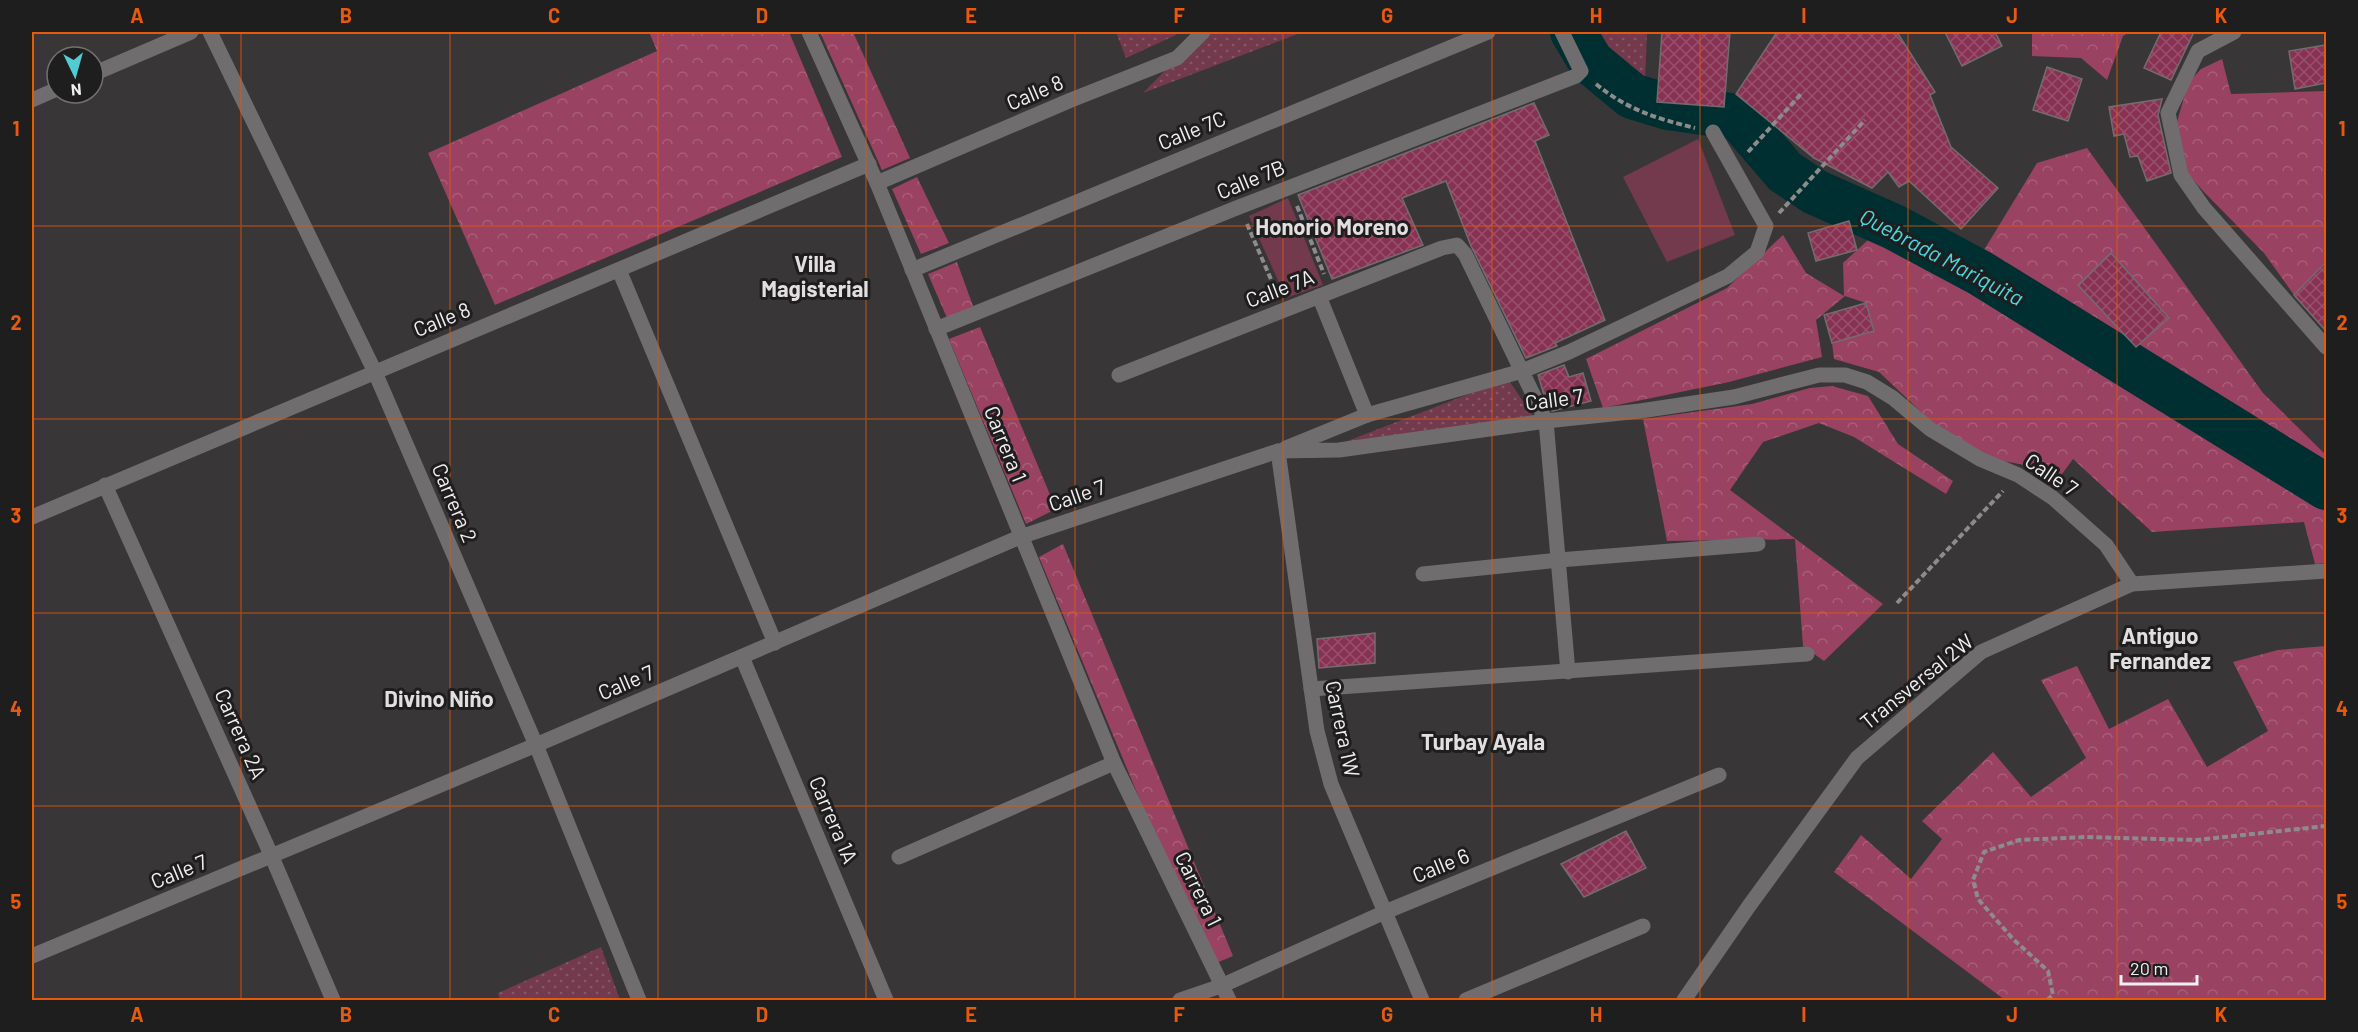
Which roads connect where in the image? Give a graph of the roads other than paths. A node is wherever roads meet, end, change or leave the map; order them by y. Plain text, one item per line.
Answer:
1 (191, 32) edge
2 (210, 32) edge
3 (809, 32) edge
4 (1203, 32) edge
5 (1488, 32) edge
6 (1562, 32) edge
7 (2234, 32) edge
8 (105, 69) edge
9 (1713, 132) road end
10 (869, 164) junction
11 (877, 183) junction
12 (619, 270) junction
13 (912, 270) junction
14 (1325, 294) junction
15 (936, 329) junction
16 (2326, 347) edge
17 (374, 370) junction
18 (1522, 371) junction
19 (1119, 375) dead end
20 (1367, 415) junction
21 (1546, 421) junction
22 (1278, 451) junction
23 (105, 485) junction
24 (32, 517) edge
25 (1020, 537) junction
26 (1758, 543) dead end
27 (1559, 560) junction
28 (2326, 572) edge
29 (1423, 574) dead end
30 (2132, 584) junction
31 (775, 643) junction
32 (1807, 654) dead end
33 (742, 657) junction
34 (1568, 672) junction
35 (1311, 689) junction
36 (536, 745) junction
37 (1114, 763) junction
38 (1719, 775) dead end
39 (272, 857) junction
40 (899, 857) dead end
41 (1384, 912) junction
42 (1643, 926) dead end
43 (32, 956) edge
44 (1221, 986) junction
45 (333, 1000) edge
46 (639, 1000) edge
47 (886, 1000) edge
48 (1180, 1000) edge
49 (1229, 1000) edge
50 (1422, 1000) edge
51 (1466, 1000) edge
52 (1684, 1000) edge

1 - 8 street
2 - 17 street, Carrera 2
3 - 10 street, Carrera 1
4 - 11 street, Calle 8
5 - 13 street, Calle 7C
6 - 15 street, Calle 7B
7 - 16 street
9 - 18 street
10 - 11 street, Carrera 1
10 - 12 street, Calle 8
11 - 13 street, Carrera 1
12 - 17 street, Calle 8
12 - 31 street
13 - 15 street, Carrera 1
14 - 18 street, Calle 7A
14 - 19 street, Calle 7A
14 - 20 street
15 - 25 street, Carrera 1
17 - 23 street, Calle 8
17 - 36 street, Carrera 2
18 - 20 street
18 - 21 street
20 - 22 street
21 - 22 street, Calle 7
21 - 27 street
21 - 30 street, Calle 7
22 - 25 street, Calle 7
22 - 35 street, Carrera 1W
23 - 24 street, Calle 8
23 - 39 street, Carrera 2A
25 - 31 street, Calle 7
25 - 37 street, Carrera 1
26 - 27 street
27 - 29 street
27 - 34 street
28 - 30 street, Transversal 2W
30 - 52 street, Transversal 2W
31 - 33 street, Calle 7
32 - 34 street
33 - 36 street, Calle 7
33 - 47 street, Carrera 1A
34 - 35 street
35 - 41 street, Carrera 1W
36 - 39 street, Calle 7
36 - 46 street, Carrera 2
37 - 40 street
37 - 44 street, Carrera 1
38 - 41 street, Calle 6
39 - 43 street, Calle 7
39 - 45 street, Carrera 2A
41 - 44 street, Calle 6
41 - 50 street, Carrera 1W
42 - 51 street
44 - 48 street, Calle 6
44 - 49 street, Carrera 1

